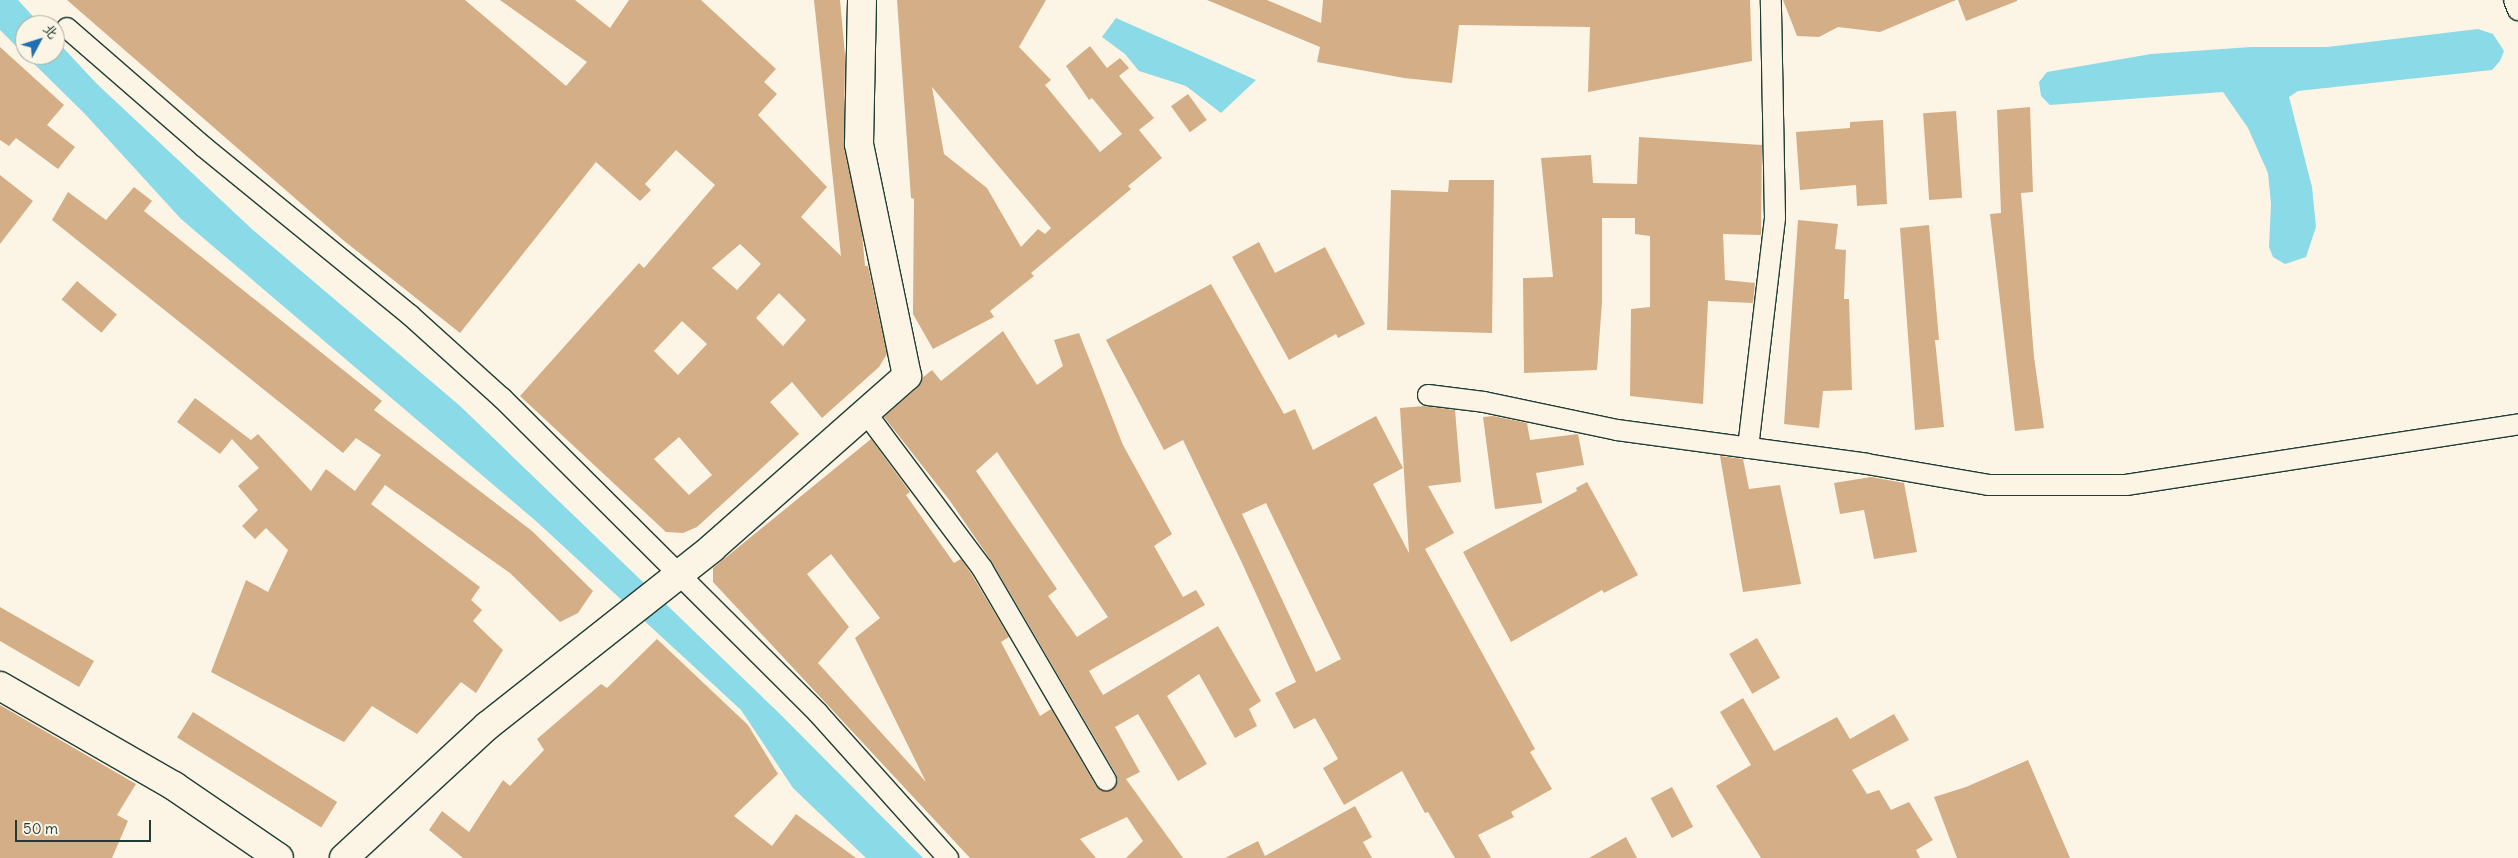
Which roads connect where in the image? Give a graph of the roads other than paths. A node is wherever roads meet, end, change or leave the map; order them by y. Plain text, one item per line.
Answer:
1 (862, 0) edge
2 (1771, 0) edge
3 (2514, 0) edge
4 (2518, 10) edge
5 (67, 28) dead end
6 (1428, 395) dead end
7 (866, 413) junction
8 (2518, 424) edge
9 (1748, 448) junction
10 (681, 573) junction
11 (0, 686) edge
12 (1106, 780) dead end
13 (279, 858) edge
14 (344, 858) edge
15 (948, 858) edge

1 - 7 street
2 - 9 street
3 - 4 street
5 - 10 street
6 - 9 street
7 - 10 street
7 - 12 street
8 - 9 street
10 - 14 street
10 - 15 street
11 - 13 street

